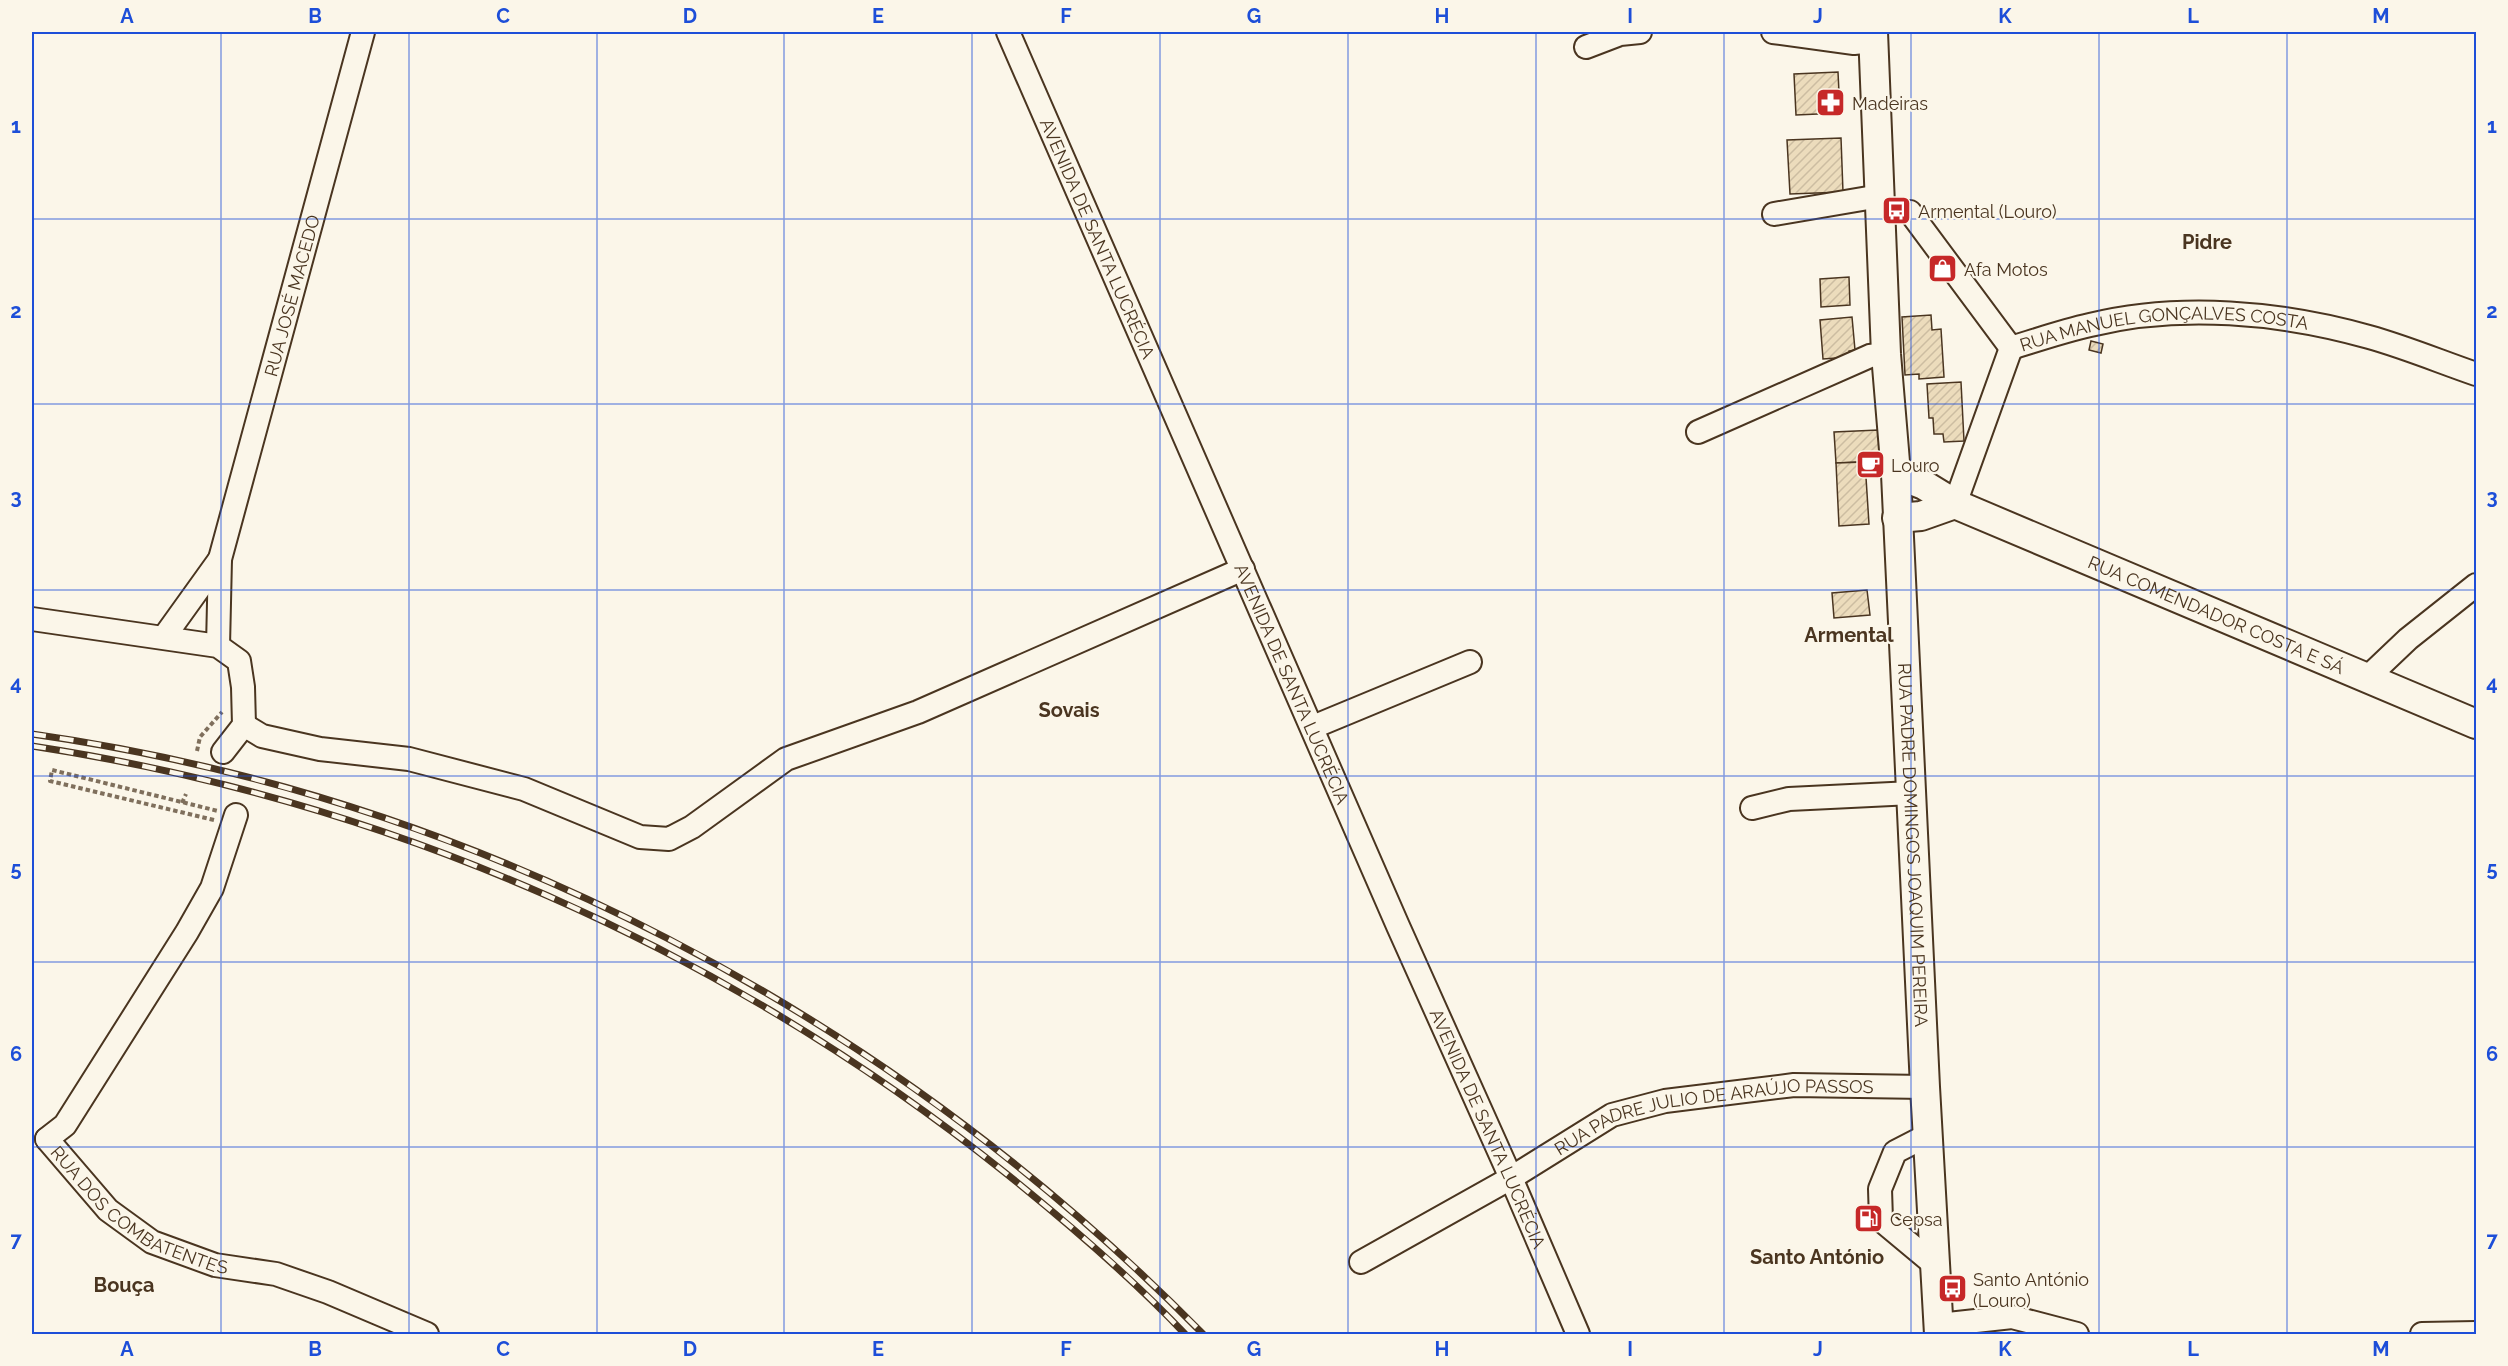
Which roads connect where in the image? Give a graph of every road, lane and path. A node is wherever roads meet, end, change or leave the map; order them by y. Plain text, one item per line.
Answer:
1 (363, 32) edge
2 (1008, 32) edge
3 (1640, 32) edge
4 (1773, 32) edge
5 (1873, 36) edge
6 (1586, 47) dead end
7 (1880, 196) junction
8 (1910, 212) dead end
9 (1774, 214) dead end
10 (2011, 348) junction
11 (1886, 354) junction
12 (2476, 374) edge
13 (1698, 432) dead end
14 (1896, 474) junction
15 (1955, 504) junction
16 (1897, 518) junction
17 (220, 559) junction
18 (1243, 569) junction
19 (2476, 585) edge
20 (32, 619) edge
21 (164, 637) junction
22 (218, 646) junction
23 (1470, 662) dead end
24 (2368, 677) junction
25 (243, 687) junction
26 (2476, 724) edge
27 (244, 725) junction
28 (1313, 727) junction
29 (197, 751) dead end
30 (223, 752) dead end
31 (1912, 793) junction
32 (186, 794) dead end
33 (182, 803) junction
34 (1752, 808) dead end
35 (235, 820) junction
36 (1925, 1087) junction
37 (1928, 1136) junction
38 (39, 1140) edge
39 (1511, 1178) junction
40 (1361, 1262) dead end
41 (1935, 1265) junction
42 (1939, 1330) edge
43 (2476, 1333) edge
44 (426, 1335) edge
45 (1578, 1335) edge
46 (2077, 1335) edge
47 (2422, 1335) edge

1 - 17 street, RUA JOSÉ MACEDO
2 - 18 street, AVENIDA DE SANTA LUCRÉCIA
3 - 6 street
4 - 5 street
5 - 7 main road, RUA PADRE DOMINGOS JOAQUIM PEREIRA
7 - 9 street
7 - 11 main road, RUA PADRE DOMINGOS JOAQUIM PEREIRA
8 - 10 street
10 - 12 street, RUA MANUEL GONÇALVES COSTA
10 - 15 street, RUA MANUEL GONÇALVES COSTA
11 - 13 street
11 - 14 main road, RUA PADRE DOMINGOS JOAQUIM PEREIRA
14 - 15 main road, RUA COMENDADOR COSTA E SÁ
14 - 16 main road, RUA PADRE DOMINGOS JOAQUIM PEREIRA
15 - 16 main road
15 - 24 main road, RUA COMENDADOR COSTA E SÁ
16 - 31 main road, RUA PADRE DOMINGOS JOAQUIM PEREIRA
17 - 21 street, RUA JOSÉ MACEDO
17 - 22 street, RUA JOSÉ MACEDO
18 - 27 street
18 - 28 street, AVENIDA DE SANTA LUCRÉCIA
19 - 24 street
20 - 21 street
21 - 22 street
22 - 25 street
23 - 28 street
24 - 26 main road, RUA COMENDADOR COSTA E SÁ
25 - 27 street
25 - 29 path
27 - 30 street
28 - 39 street, AVENIDA DE SANTA LUCRÉCIA
31 - 34 street
31 - 36 main road, RUA PADRE DOMINGOS JOAQUIM PEREIRA
32 - 33 path
33 - 35 path
33 - 35 path
35 - 38 street, RUA DOS COMBATENTES
36 - 37 main road, RUA PADRE DOMINGOS JOAQUIM PEREIRA
36 - 39 street, RUA PADRE JULIO DE ARAÚJO PASSOS
37 - 41 main road, RUA PADRE DOMINGOS JOAQUIM PEREIRA
37 - 41 street
38 - 44 street, RUA DOS COMBATENTES
39 - 40 street, RUA PADRE JULIO DE ARAÚJO PASSOS
39 - 45 street, AVENIDA DE SANTA LUCRÉCIA
41 - 42 main road, RUA PADRE DOMINGOS JOAQUIM PEREIRA
42 - 46 street
43 - 47 street

